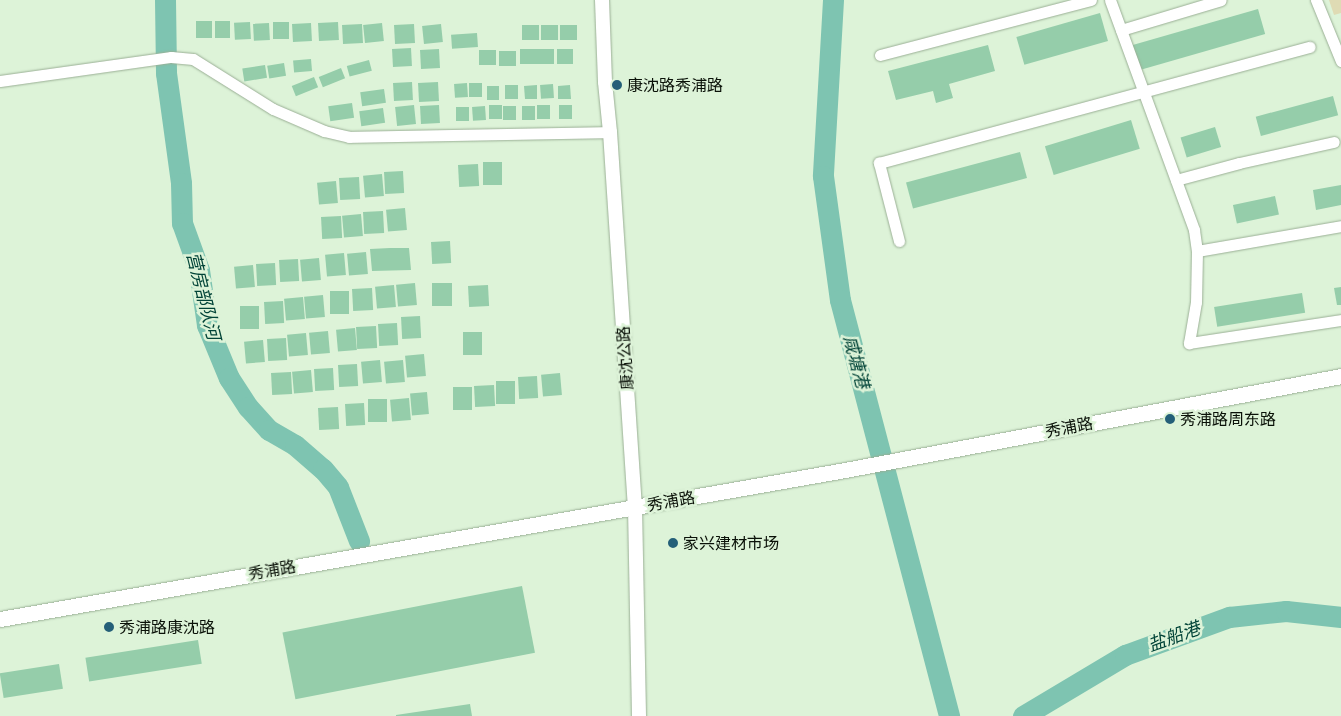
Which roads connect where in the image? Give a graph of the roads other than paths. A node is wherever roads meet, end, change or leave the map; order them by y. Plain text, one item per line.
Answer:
1 (602, 0) edge
2 (1091, 0) edge
3 (1110, 0) edge
4 (1221, 0) edge
5 (1316, 0) edge
6 (1121, 30) junction
7 (1310, 47) dead end
8 (880, 55) dead end
9 (1341, 62) edge
10 (0, 81) edge
11 (1142, 92) junction
12 (610, 132) junction
13 (1334, 142) dead end
14 (1176, 180) junction
15 (1341, 226) edge
16 (899, 241) dead end
17 (1198, 251) junction
18 (1341, 320) edge
19 (1341, 376) edge
20 (635, 507) junction
21 (0, 619) edge
22 (639, 716) edge

1 - 12 street, 康沈公路
2 - 8 street
3 - 6 street
4 - 6 street
5 - 9 street
6 - 11 street
7 - 11 street
10 - 12 street
11 - 14 street
11 - 16 street
12 - 20 street, 康沈公路
13 - 14 street
14 - 17 street
15 - 17 street
17 - 18 street
19 - 20 main road, 秀浦路
20 - 21 main road, 秀浦路
20 - 22 street, 康沈公路

